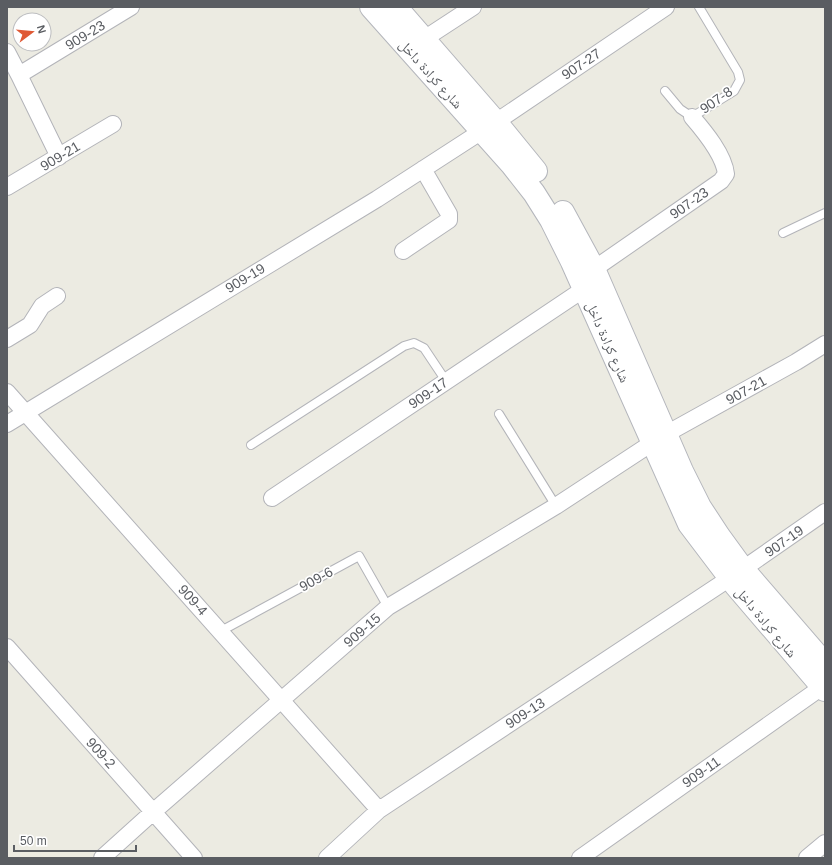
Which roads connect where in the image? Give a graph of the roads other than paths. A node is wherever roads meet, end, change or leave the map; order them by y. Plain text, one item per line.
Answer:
1 (131, 7) edge
2 (371, 7) edge
3 (396, 7) edge
4 (473, 7) edge
5 (666, 7) edge
6 (699, 7) edge
7 (424, 39) junction
8 (7, 52) edge
9 (19, 75) junction
10 (664, 91) dead end
11 (692, 117) junction
12 (113, 124) dead end
13 (489, 126) junction
14 (59, 157) junction
15 (422, 169) junction
16 (7, 187) edge
17 (825, 213) edge
18 (783, 233) dead end
19 (403, 251) dead end
20 (594, 269) junction
21 (584, 288) junction
22 (57, 296) dead end
23 (7, 339) edge
24 (825, 344) edge
25 (446, 381) junction
26 (7, 392) edge
27 (25, 412) junction
28 (499, 414) dead end
29 (7, 424) edge
30 (659, 438) junction
31 (251, 445) dead end
32 (272, 498) dead end
33 (556, 506) junction
34 (825, 512) edge
35 (736, 574) junction
36 (388, 607) junction
37 (221, 631) junction
38 (7, 647) edge
39 (825, 664) edge
40 (823, 688) edge
41 (282, 701) junction
42 (379, 810) junction
43 (153, 812) junction
44 (825, 843) edge
45 (102, 858) edge
46 (194, 858) edge
47 (327, 858) edge
48 (580, 858) edge
49 (807, 858) edge

1 - 9 street, 909-23
2 - 13 main road, شارع كرادة داخل
3 - 7 main road, شارع كرادة داخل
4 - 7 street
5 - 13 street, 907-27
6 - 11 lane, 907-8
7 - 13 main road, شارع كرادة داخل
8 - 9 street
9 - 14 street
10 - 11 lane, 907-8
11 - 20 street, 907-23
12 - 14 street, 909-21
13 - 15 street, 909-19
13 - 20 main road, شارع كرادة داخل
13 - 21 main road, شارع كرادة داخل
14 - 16 street, 909-21
15 - 19 street
15 - 27 street, 909-19
17 - 18 lane
20 - 30 main road, شارع كرادة داخل
21 - 25 street, 909-17
21 - 30 main road, شارع كرادة داخل
22 - 23 street
24 - 30 street, 907-21
25 - 31 lane
25 - 32 street, 909-17
26 - 27 street, 909-4
27 - 29 street, 909-19
27 - 37 street, 909-4
28 - 33 lane
30 - 33 street, 909-15
30 - 35 main road, شارع كرادة داخل
33 - 36 street, 909-15
34 - 35 street, 907-19
35 - 39 main road, شارع كرادة داخل
35 - 40 main road, شارع كرادة داخل
35 - 42 street, 909-13
36 - 37 lane, 909-6
36 - 41 street, 909-15
37 - 41 street, 909-4
38 - 43 street, 909-2
40 - 48 street, 909-11
41 - 42 street, 909-4
41 - 43 street, 909-15
42 - 47 street, 909-13
43 - 45 street, 909-15
43 - 46 street, 909-2
44 - 49 street

